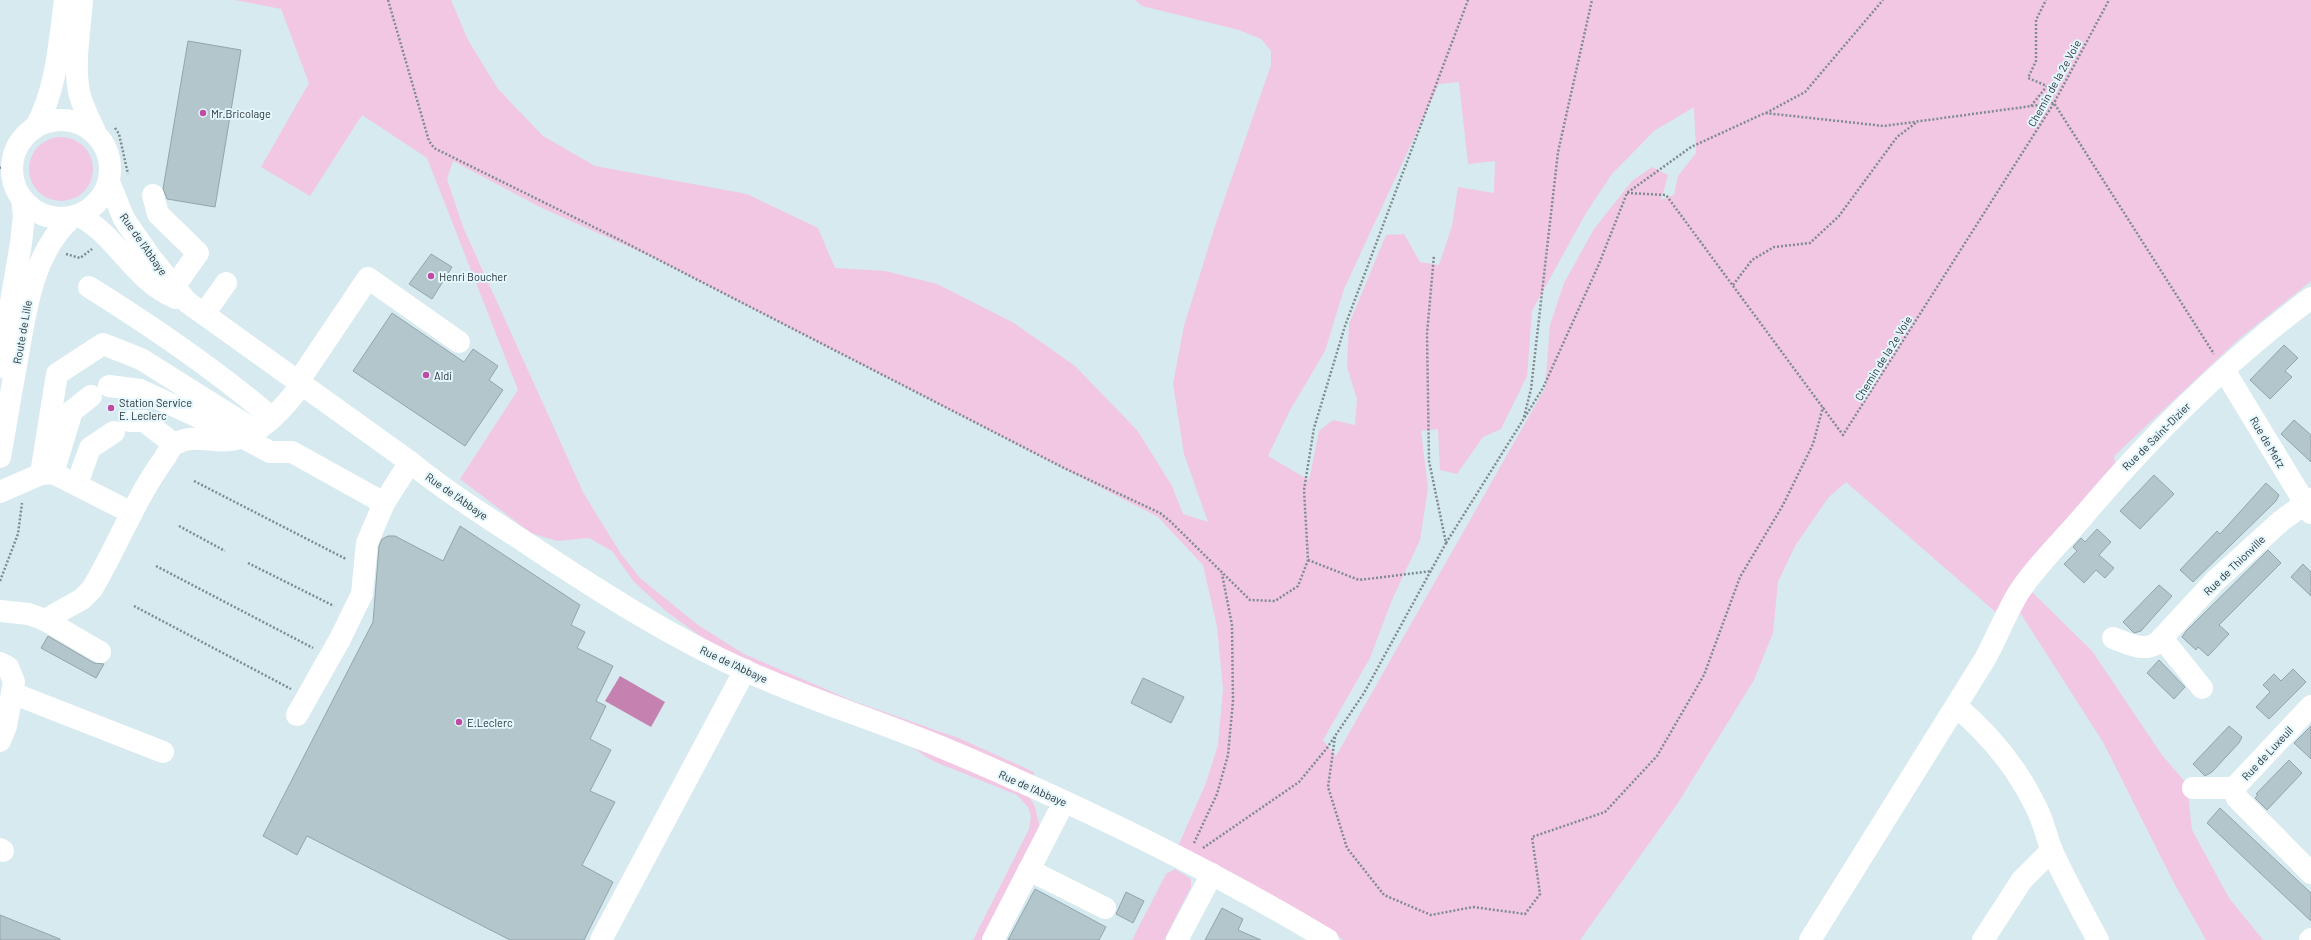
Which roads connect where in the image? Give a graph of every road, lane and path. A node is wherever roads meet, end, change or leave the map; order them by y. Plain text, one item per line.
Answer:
1 (65, 0) edge
2 (82, 0) edge
3 (388, 0) edge
4 (1468, 0) edge
5 (1592, 0) edge
6 (1883, 0) edge
7 (2046, 0) edge
8 (2109, 0) edge
9 (2054, 103) junction
10 (2030, 106) junction
11 (1765, 113) junction
12 (1919, 121) junction
13 (36, 127) junction
14 (96, 134) junction
15 (12, 182) edge
16 (109, 182) junction
17 (1627, 193) junction
18 (153, 195) dead end
19 (75, 217) junction
20 (108, 238) junction
21 (46, 249) junction
22 (1434, 255) dead end
23 (226, 283) dead end
24 (1733, 285) junction
25 (89, 287) dead end
26 (2311, 298) edge
27 (188, 301) junction
28 (459, 342) dead end
29 (0, 367) edge
30 (2224, 370) junction
31 (299, 383) junction
32 (1823, 407) junction
33 (1524, 420) junction
34 (256, 428) junction
35 (174, 444) junction
36 (0, 457) edge
37 (410, 462) junction
38 (47, 473) junction
39 (194, 481) dead end
40 (76, 484) junction
41 (0, 492) edge
42 (384, 503) junction
43 (2309, 506) edge
44 (132, 513) junction
45 (179, 526) dead end
46 (1446, 543) junction
47 (225, 551) dead end
48 (346, 560) dead end
49 (1308, 560) junction
50 (248, 563) dead end
51 (156, 566) dead end
52 (1432, 571) junction
53 (1222, 573) junction
54 (3, 575) dead end
55 (0, 581) edge
56 (134, 606) dead end
57 (340, 609) dead end
58 (0, 611) edge
59 (45, 620) junction
60 (2113, 638) dead end
61 (2162, 638) junction
62 (100, 652) dead end
63 (330, 657) junction
64 (0, 663) edge
65 (745, 670) junction
66 (2202, 688) dead end
67 (12, 693) junction
68 (302, 706) joint
69 (1956, 706) junction
70 (2311, 706) edge
71 (1335, 737) junction
72 (0, 741) edge
73 (163, 752) dead end
74 (2193, 788) dead end
75 (2234, 788) junction
76 (1064, 802) junction
77 (2052, 850) junction
78 (1191, 851) junction
79 (1029, 870) junction
80 (2311, 873) edge
81 (1212, 874) junction
82 (1105, 908) dead end
83 (601, 940) edge
84 (993, 940) edge
85 (1177, 940) edge
86 (1328, 940) edge
87 (1810, 940) edge
88 (1983, 940) edge
89 (2098, 940) edge

1 - 13 street
2 - 14 street
3 - 53 path
4 - 49 path
5 - 33 path
6 - 11 path
7 - 10 path
8 - 9 path, Chemin de la 2e Voie
9 - 10 path
9 - 30 path
9 - 32 path, Chemin de la 2e Voie
10 - 12 path
11 - 12 path
11 - 17 path
12 - 24 path
13 - 14 street
13 - 15 street
14 - 16 street
15 - 19 street
15 - 29 street, Route de Lille
16 - 19 street
16 - 27 street, Rue de l'Abbaye
17 - 24 path, Chemin de la 2e Voie
17 - 33 path
18 - 27 street
19 - 20 street, Rue de l'Abbaye
19 - 21 street, Route de Lille
20 - 21 path
20 - 27 street, Rue de l'Abbaye
21 - 36 street, Route de Lille
22 - 46 path
23 - 27 street
24 - 32 path, Chemin de la 2e Voie
25 - 34 street
26 - 30 street, Rue de Saint-Dizier
27 - 31 street, Rue de l'Abbaye
28 - 31 street
30 - 43 street, Rue de Metz
30 - 69 street, Rue de Saint-Dizier
31 - 34 street
31 - 37 street, Rue de l'Abbaye
32 - 71 path
33 - 46 path
34 - 35 street
34 - 38 street
34 - 38 street
34 - 42 street
35 - 40 street
35 - 44 street
37 - 42 street
37 - 65 street, Rue de l'Abbaye
38 - 40 street
38 - 41 street
39 - 48 path
40 - 44 street
42 - 63 street
43 - 61 street, Rue de Thionville
44 - 59 street
45 - 47 path
46 - 52 path
49 - 52 path
49 - 53 path
50 - 57 path
51 - 63 path
52 - 71 path
53 - 78 path
54 - 55 path
56 - 68 path
58 - 59 street
59 - 62 street
60 - 61 street, Rue de Thionville
61 - 66 street
63 - 68 street
64 - 67 street
65 - 76 street, Rue de l'Abbaye
65 - 83 street
67 - 72 street
67 - 73 street
69 - 77 street
69 - 87 street, Rue de Saint-Dizier
70 - 75 street, Rue de Luxeuil
71 - 78 path
74 - 75 street, Rue de Luxeuil
75 - 80 street
76 - 78 street, Rue de l'Abbaye
76 - 79 street
77 - 88 street
77 - 89 street
78 - 81 street, Rue de l'Abbaye
79 - 82 street
79 - 84 street
81 - 85 street
81 - 86 street, Rue de l'Abbaye

